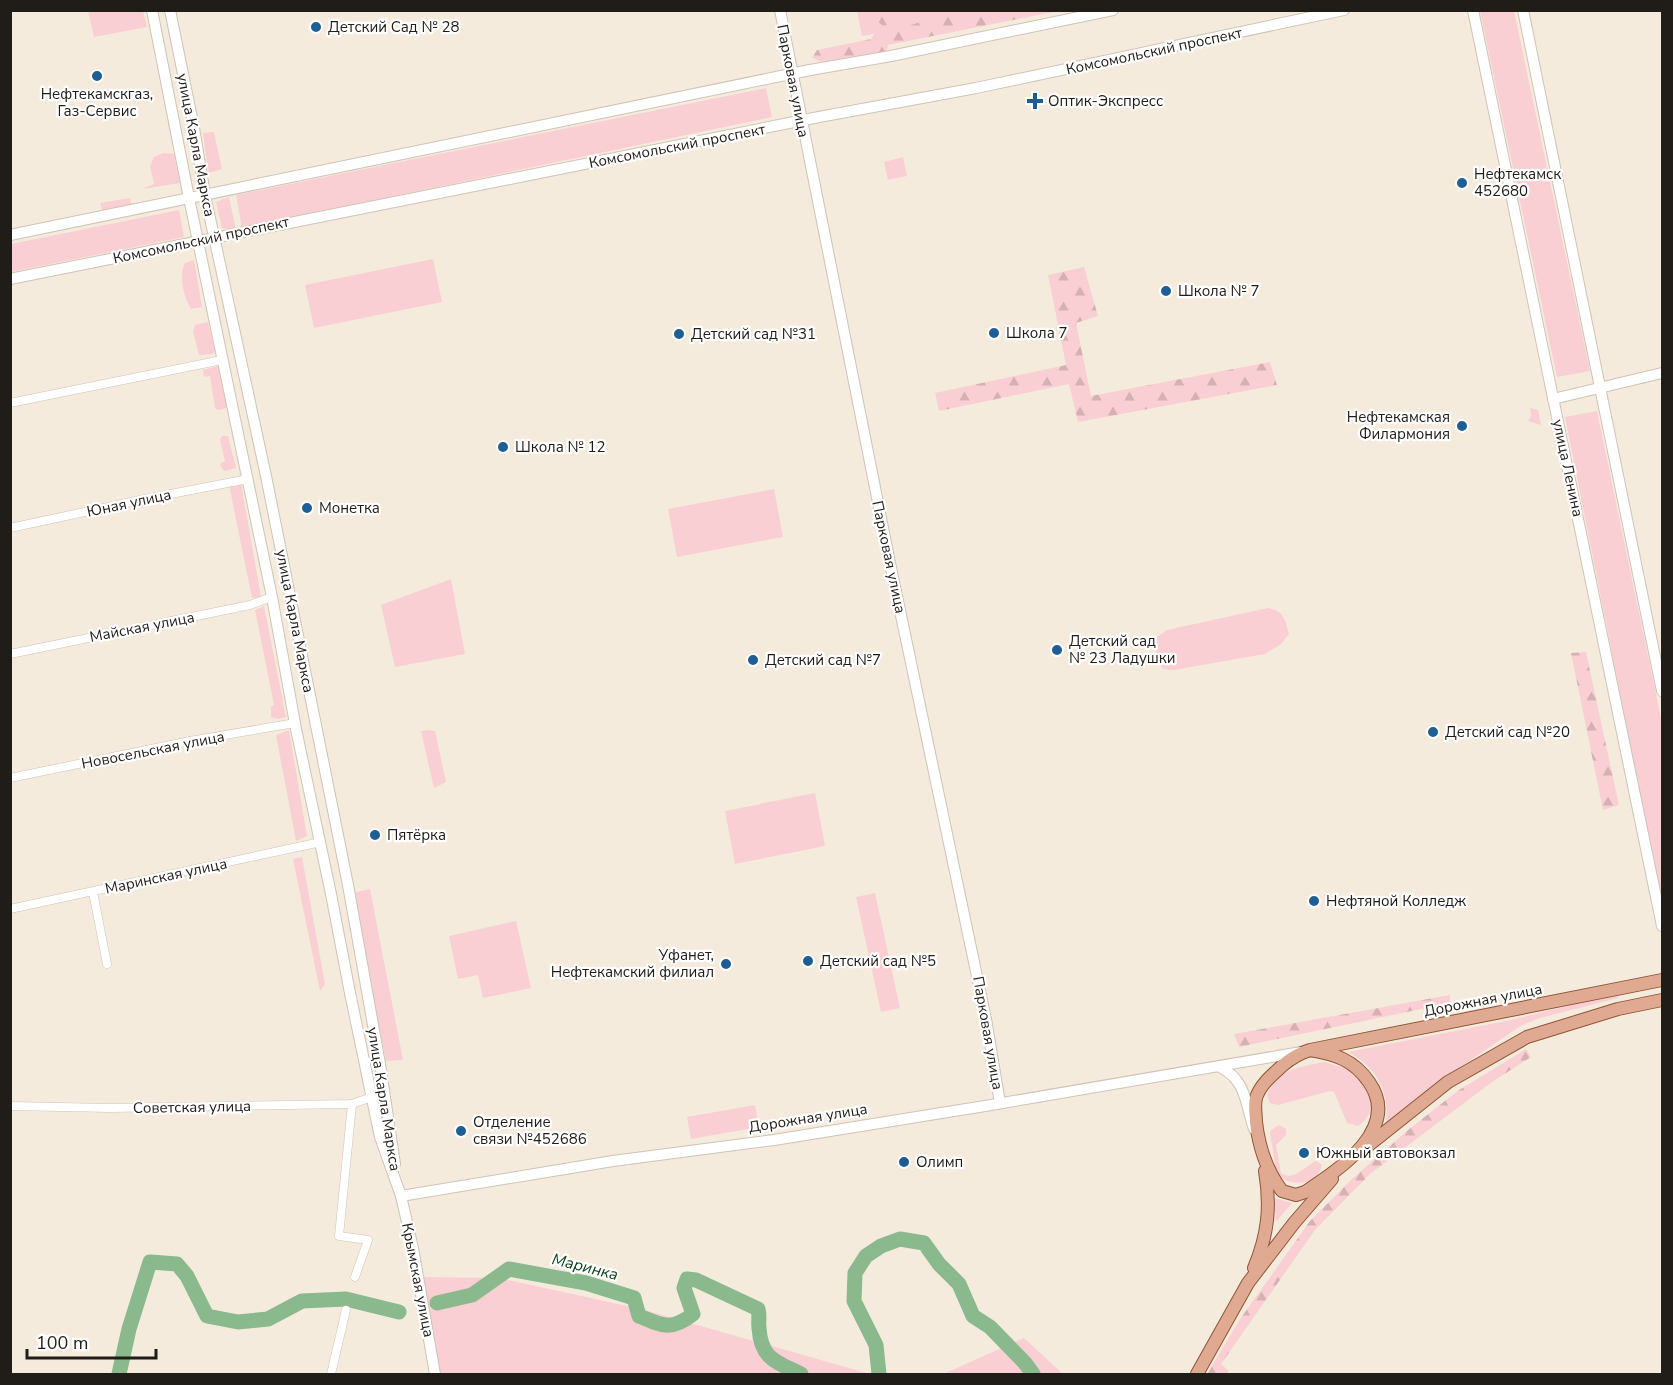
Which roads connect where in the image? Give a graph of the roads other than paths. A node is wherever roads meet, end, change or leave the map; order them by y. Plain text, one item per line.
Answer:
1 (152, 10) edge
2 (170, 10) edge
3 (780, 10) edge
4 (1113, 10) edge
5 (1344, 10) edge
6 (1473, 10) edge
7 (1523, 10) edge
8 (792, 74) junction
9 (801, 120) junction
10 (205, 195) junction
11 (189, 198) junction
12 (10, 236) edge
13 (214, 237) junction
14 (199, 240) junction
15 (10, 279) edge
16 (222, 360) junction
17 (1662, 373) edge
18 (1599, 387) junction
19 (1553, 399) junction
20 (10, 403) edge
21 (248, 479) junction
22 (10, 528) edge
23 (272, 597) junction
24 (10, 654) edge
25 (1662, 691) edge
26 (295, 723) junction
27 (10, 778) edge
28 (328, 786) junction
29 (308, 789) junction
30 (321, 843) junction
31 (93, 892) junction
32 (10, 909) edge
33 (1662, 926) edge
34 (107, 964) dead end
35 (1662, 980) edge
36 (1618, 988) junction
37 (1662, 1000) edge
38 (1618, 1009) junction
39 (1306, 1051) junction
40 (1220, 1067) junction
41 (372, 1097) junction
42 (1000, 1103) junction
43 (352, 1104) junction
44 (10, 1106) edge
45 (1258, 1141) junction
46 (1263, 1157) junction
47 (1350, 1160) junction
48 (399, 1191) junction
49 (355, 1277) dead end
50 (1248, 1283) junction
51 (346, 1310) dead end
52 (331, 1374) edge
53 (435, 1374) edge
54 (1197, 1374) edge

1 - 11 main road, улица Карла Маркса
2 - 10 main road, улица Карла Маркса
3 - 8 main road, Парковая улица
4 - 8 main road
5 - 9 main road, Комсомольский проспект
6 - 19 main road, улица Ленина
7 - 18 main road
8 - 9 main road, Парковая улица
8 - 10 main road
9 - 13 main road, Комсомольский проспект
9 - 42 main road, Парковая улица
10 - 11 main road
10 - 13 main road, улица Карла Маркса
11 - 12 main road
11 - 14 main road, улица Карла Маркса
13 - 14 main road, Комсомольский проспект
13 - 28 main road, улица Карла Маркса
14 - 15 main road, Комсомольский проспект
14 - 16 main road, улица Карла Маркса
16 - 20 street
16 - 21 main road, улица Карла Маркса
17 - 18 main road
18 - 19 main road
18 - 25 main road
19 - 33 main road, улица Ленина
21 - 22 street, Юная улица
21 - 23 main road, улица Карла Маркса
23 - 24 street, Майская улица
23 - 26 main road, улица Карла Маркса
26 - 27 street, Новосельская улица
26 - 29 main road, улица Карла Маркса
28 - 29 main road
28 - 48 main road, улица Карла Маркса
29 - 30 main road, улица Карла Маркса
30 - 31 street, Маринская улица
30 - 41 main road, улица Карла Маркса
31 - 32 street, Маринская улица
31 - 34 street
35 - 36 main road, Дорожная улица
36 - 38 main road
36 - 39 main road, Дорожная улица
37 - 38 main road
38 - 47 main road
39 - 40 main road, Дорожная улица
39 - 45 main road
39 - 47 main road
40 - 42 main road, Дорожная улица
40 - 45 main road
41 - 43 street, Советская улица
41 - 48 main road, улица Карла Маркса
42 - 48 main road, Дорожная улица
43 - 44 street, Советская улица
43 - 49 street
45 - 46 main road
46 - 47 main road
46 - 50 main road
47 - 50 main road
48 - 53 main road, Крымская улица
50 - 54 main road
51 - 52 street

